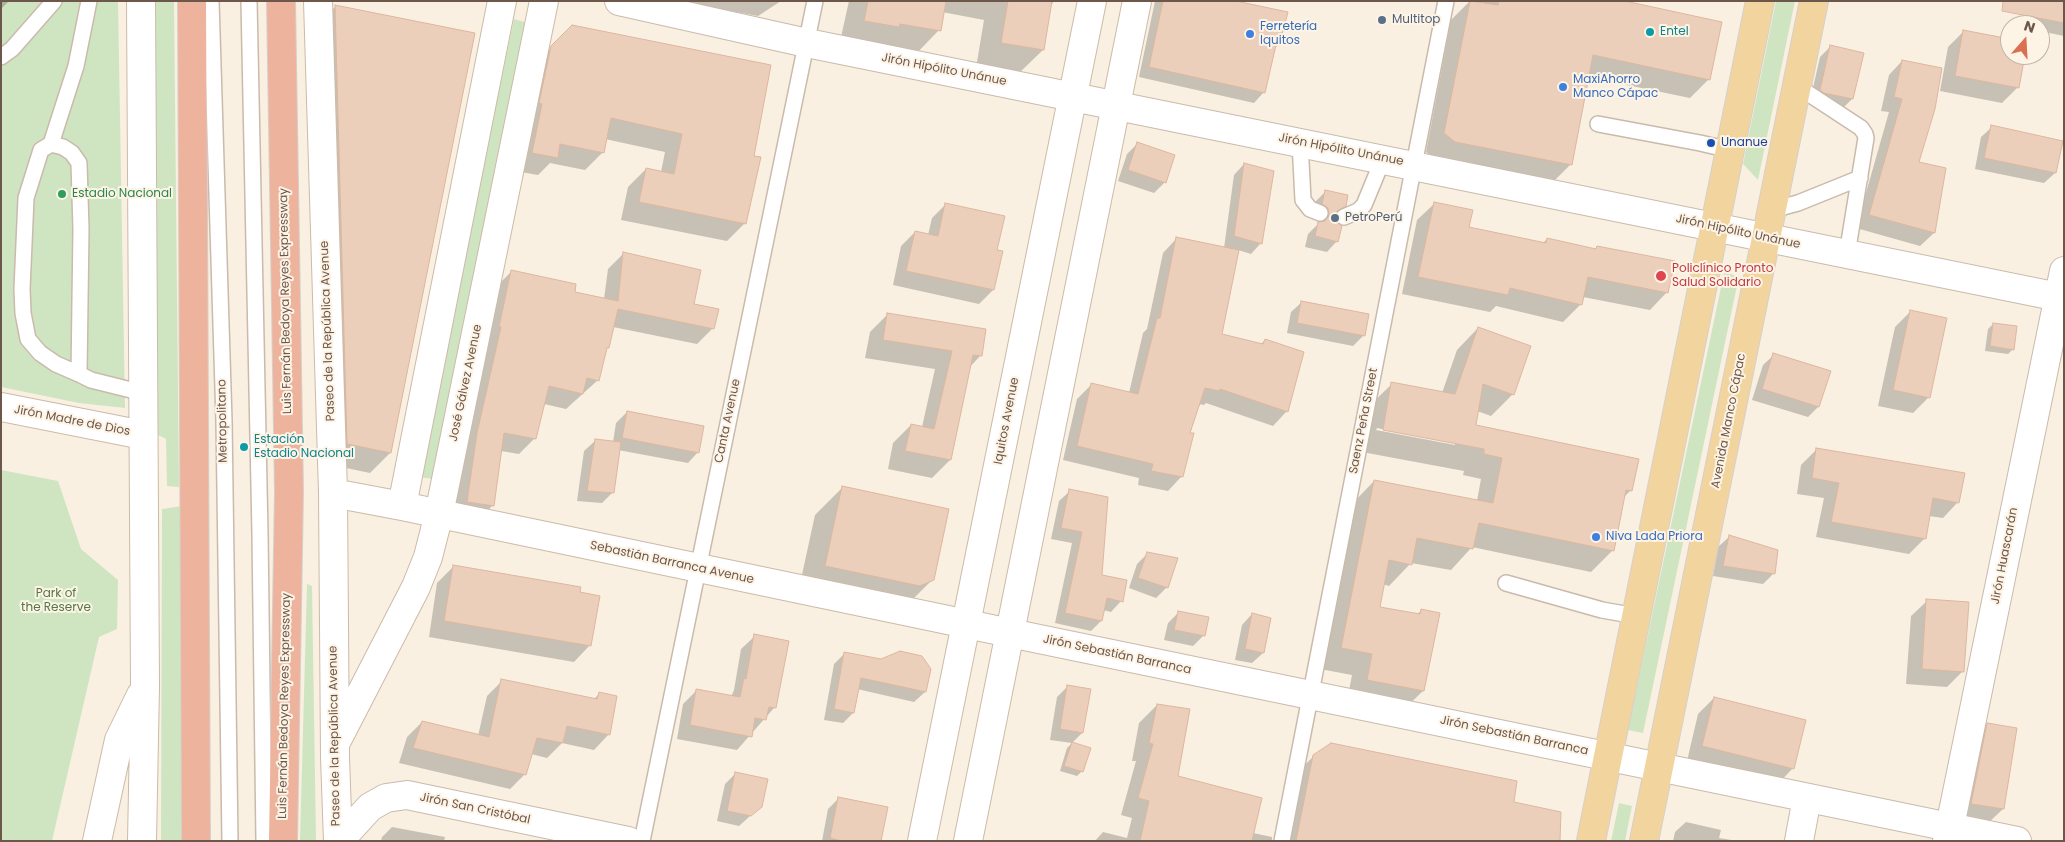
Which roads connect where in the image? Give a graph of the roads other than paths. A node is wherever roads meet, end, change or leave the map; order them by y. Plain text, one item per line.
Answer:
1 (54, 1) edge
2 (89, 1) edge
3 (141, 1) edge
4 (192, 1) edge
5 (211, 1) edge
6 (248, 1) edge
7 (281, 1) edge
8 (318, 1) edge
9 (502, 1) edge
10 (544, 1) edge
11 (620, 1) edge
12 (815, 1) edge
13 (1092, 1) edge
14 (1137, 1) edge
15 (1760, 1) edge
16 (1814, 1) edge
17 (1441, 2) edge
18 (806, 43) junction
19 (1, 56) edge
20 (1797, 86) junction
21 (1072, 96) junction
22 (1116, 105) junction
23 (1598, 124) dead end
24 (1300, 142) junction
25 (52, 144) junction
26 (1730, 150) junction
27 (1383, 159) junction
28 (1414, 165) junction
29 (1860, 178) junction
30 (1772, 210) junction
31 (1320, 213) dead end
32 (1344, 217) dead end
33 (1715, 227) junction
34 (1766, 238) junction
35 (1847, 254) junction
36 (2062, 288) edge
37 (80, 374) junction
38 (143, 393) junction
39 (1, 407) edge
40 (143, 435) junction
41 (333, 493) junction
42 (402, 506) junction
43 (439, 514) junction
44 (698, 569) junction
45 (1506, 583) dead end
46 (1636, 616) junction
47 (967, 624) junction
48 (1010, 633) junction
49 (145, 687) junction
50 (1311, 694) junction
51 (335, 746) junction
52 (1608, 755) junction
53 (1659, 767) junction
54 (1807, 798) junction
55 (1949, 834) edge
56 (97, 841) edge
57 (142, 841) edge
58 (196, 841) edge
59 (230, 841) edge
60 (264, 841) edge
61 (283, 841) edge
62 (338, 841) edge
63 (628, 841) edge
64 (642, 841) edge
65 (922, 841) edge
66 (968, 841) edge
67 (1282, 841) edge
68 (1591, 841) edge
69 (1644, 841) edge
70 (1798, 841) edge
71 (2017, 841) edge

1 - 19 lane
2 - 25 lane
3 - 38 street
4 - 58 highway
5 - 59 lane, Metropolitano
6 - 60 lane
7 - 61 highway, Luis Fernán Bedoya Reyes Expressway
8 - 41 street, Paseo de la República Avenue
9 - 42 street
10 - 43 street, José Gálvez Avenue
11 - 18 street, Jirón Hipólito Unánue
12 - 18 lane, Canta Avenue
13 - 21 street, Iquitos Avenue
14 - 22 street
15 - 26 main road
16 - 20 main road, Avenida Manco Cápac
17 - 28 lane, Saenz Peña Street
18 - 21 street, Jirón Hipólito Unánue
18 - 44 lane, Canta Avenue
20 - 29 lane
20 - 30 main road, Avenida Manco Cápac
21 - 22 street, Jirón Hipólito Unánue
21 - 47 street, Iquitos Avenue
22 - 24 street, Jirón Hipólito Unánue
22 - 48 street
23 - 26 lane
24 - 27 street, Jirón Hipólito Unánue
24 - 31 lane
25 - 37 lane
25 - 37 lane
26 - 33 main road
27 - 28 street, Jirón Hipólito Unánue
27 - 32 lane
28 - 33 street, Jirón Hipólito Unánue
28 - 50 lane, Saenz Peña Street
29 - 30 lane
29 - 35 lane
30 - 34 main road, Avenida Manco Cápac
33 - 34 street, Jirón Hipólito Unánue
33 - 46 main road
34 - 35 street, Jirón Hipólito Unánue
34 - 53 main road, Avenida Manco Cápac
35 - 36 street, Jirón Hipólito Unánue
36 - 55 street, Jirón Huascarán
37 - 38 lane
38 - 40 street
39 - 40 street, Jirón Madre de Dios
40 - 49 street
41 - 42 street, Sebastián Barranca Avenue
41 - 51 street, Paseo de la República Avenue
42 - 43 street, Sebastián Barranca Avenue
43 - 44 street, Sebastián Barranca Avenue
43 - 51 street, José Gálvez Avenue
44 - 47 street, Sebastián Barranca Avenue
44 - 64 lane, Canta Avenue
45 - 46 lane
46 - 52 main road
47 - 48 street, Sebastián Barranca Avenue
47 - 65 street, Iquitos Avenue
48 - 50 street, Jirón Sebastián Barranca
48 - 66 street
49 - 56 street
49 - 57 street
50 - 52 street, Jirón Sebastián Barranca
50 - 67 lane, Saenz Peña Street
51 - 62 street, Paseo de la República Avenue
52 - 53 street, Jirón Sebastián Barranca
52 - 68 main road
53 - 54 street, Jirón Sebastián Barranca
53 - 69 main road, Avenida Manco Cápac
54 - 55 street, Jirón Sebastián Barranca
54 - 70 street
55 - 71 street, Jirón Sebastián Barranca
62 - 63 street, Jirón San Cristóbal

